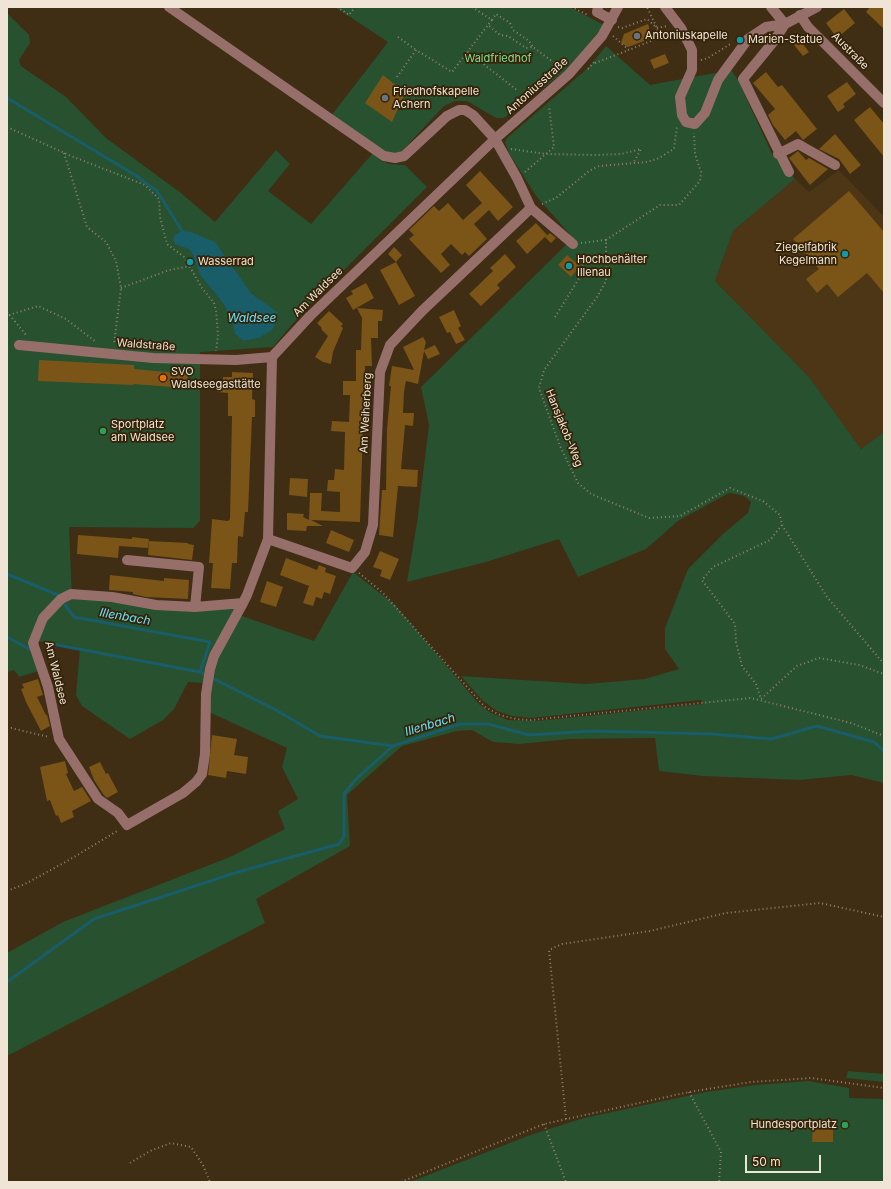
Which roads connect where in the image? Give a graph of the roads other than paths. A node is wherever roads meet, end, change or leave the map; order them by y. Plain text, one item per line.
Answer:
1 (169, 7) edge
2 (598, 7) edge
3 (618, 7) edge
4 (665, 7) edge
5 (771, 7) edge
6 (817, 7) edge
7 (800, 15) junction
8 (785, 24) junction
9 (610, 27) junction
10 (884, 103) edge
11 (497, 143) junction
12 (778, 154) junction
13 (835, 165) dead end
14 (789, 172) dead end
15 (531, 208) junction
16 (573, 244) road end
17 (19, 345) dead end
18 (272, 357) junction
19 (268, 539) junction
20 (127, 560) dead end
21 (243, 604) junction
22 (195, 607) junction

1 - 11 street
2 - 9 street
3 - 9 street, Antoniusstraße
4 - 8 street
5 - 8 street
6 - 7 street
7 - 8 street
7 - 10 street, Austraße
8 - 12 street
9 - 11 street, Antoniusstraße
11 - 15 street
11 - 18 street, Am Waldsee
12 - 13 street
12 - 14 street
15 - 16 street
15 - 19 street, Am Weiherberg
17 - 18 street, Waldstraße
18 - 19 street
19 - 21 street
20 - 22 street
21 - 22 street, Am Waldsee
21 - 22 street, Am Waldsee

